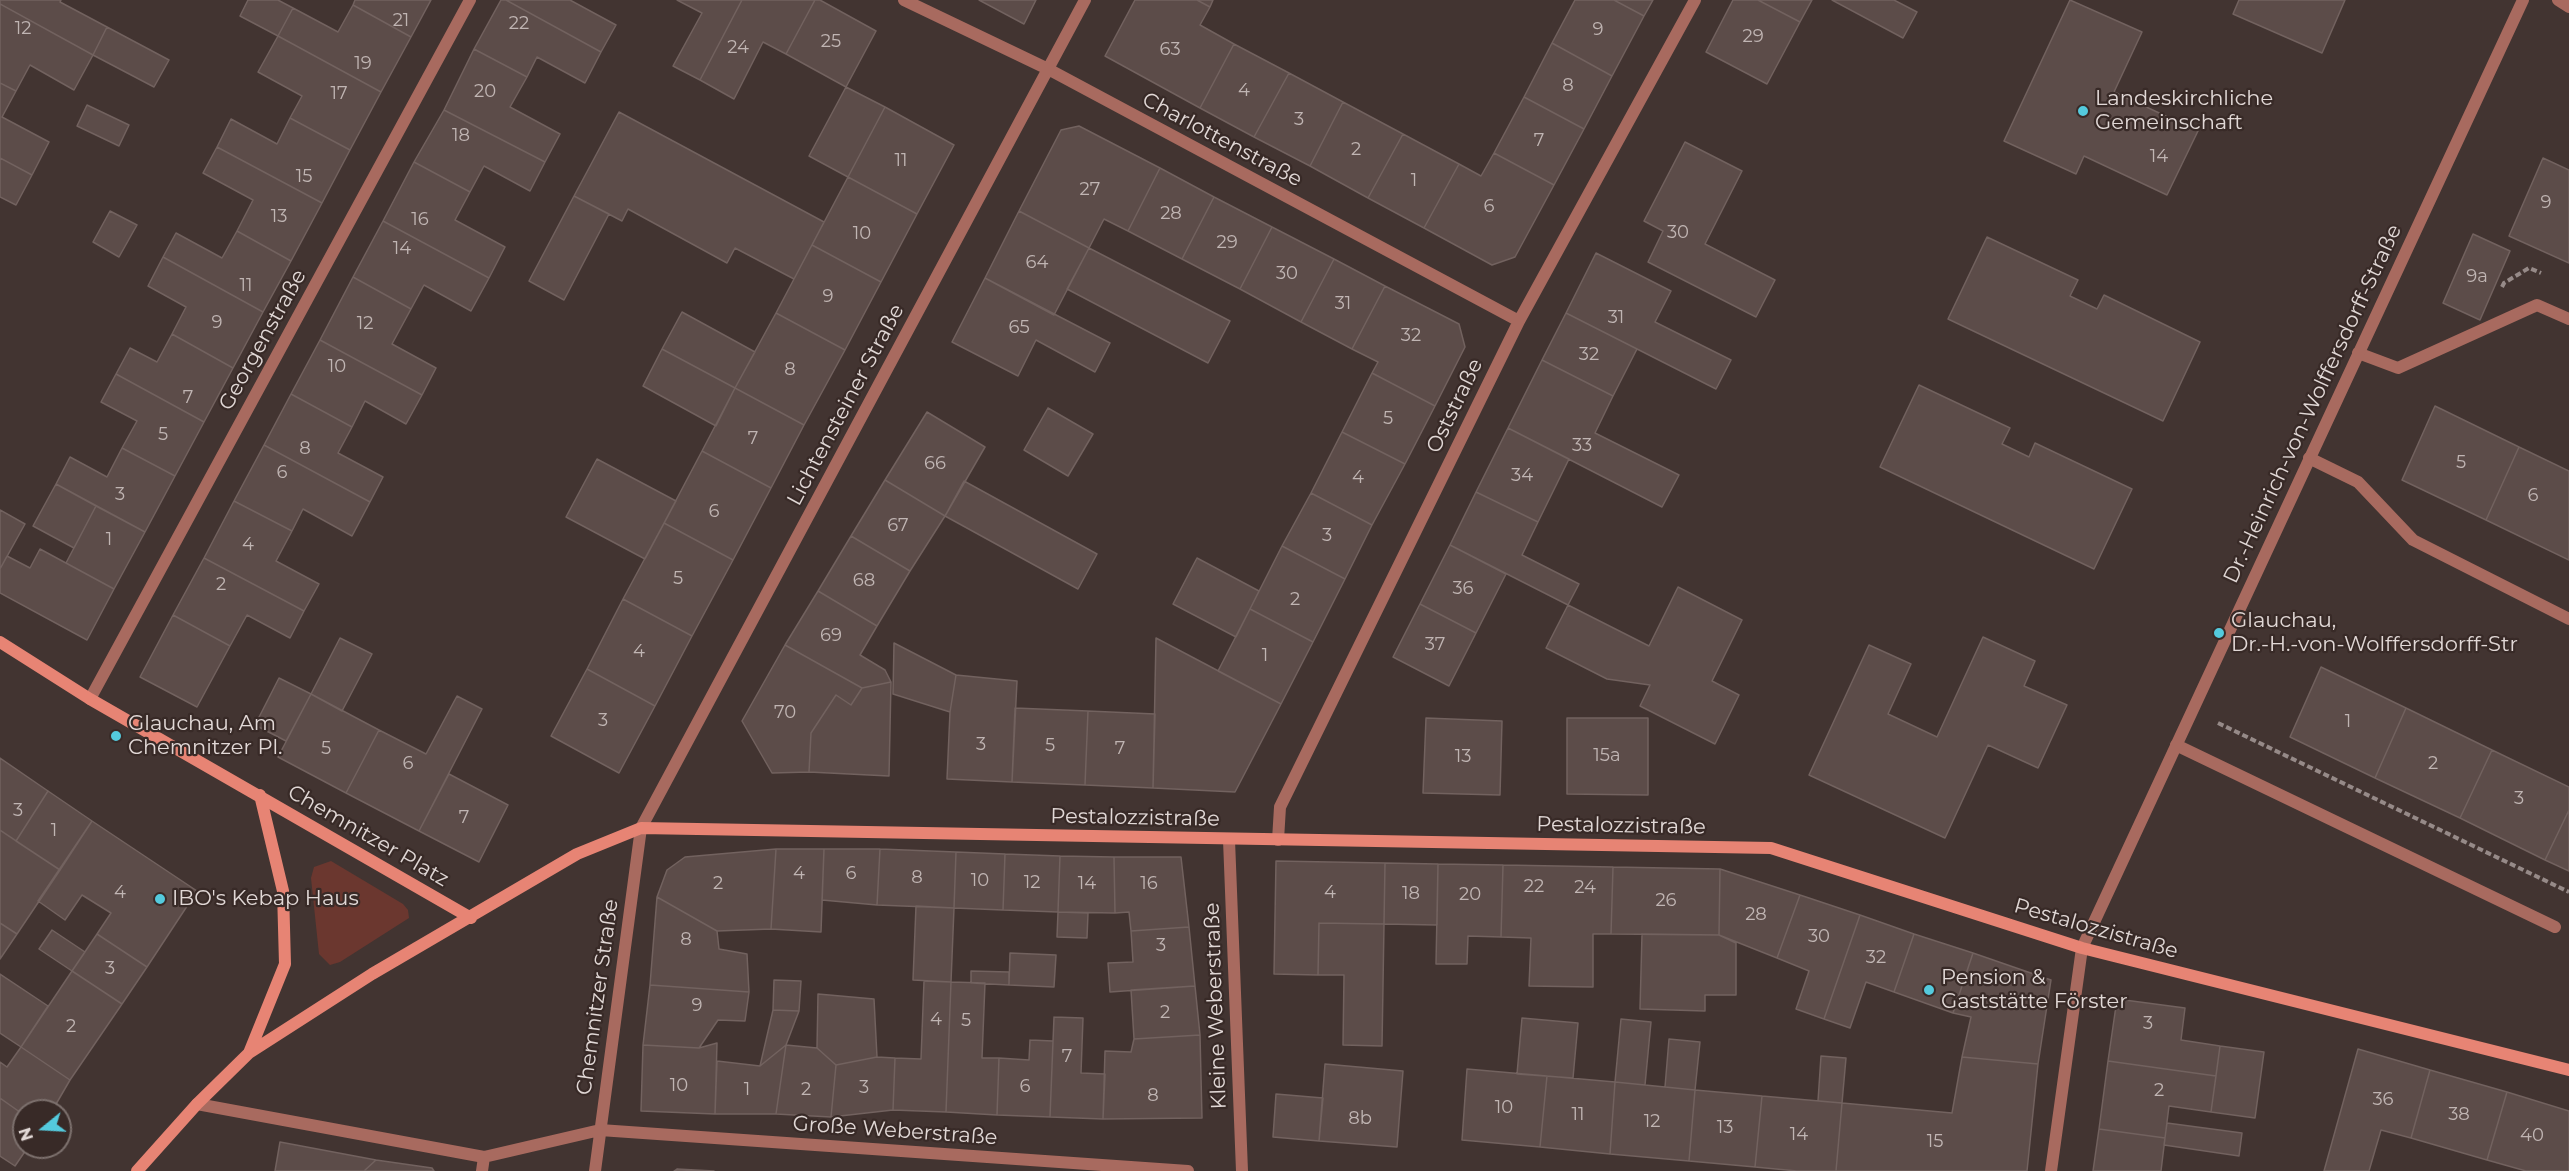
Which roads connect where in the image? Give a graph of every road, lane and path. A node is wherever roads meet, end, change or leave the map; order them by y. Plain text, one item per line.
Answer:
1 (470, 0) edge
2 (904, 0) edge
3 (1085, 0) edge
4 (1695, 0) edge
5 (2523, 0) edge
6 (2558, 0) edge
7 (2569, 7) edge
8 (1048, 69) junction
9 (2569, 319) edge
10 (1519, 321) junction
11 (2358, 353) junction
12 (2309, 458) junction
13 (2569, 619) edge
14 (0, 642) edge
15 (90, 699) junction
16 (2192, 711) junction
17 (2176, 745) junction
18 (260, 795) junction
19 (641, 828) junction
20 (1229, 840) junction
21 (1278, 840) junction
22 (2569, 892) edge
23 (471, 918) junction
24 (2555, 927) dead end
25 (2082, 948) junction
26 (249, 1053) junction
27 (2569, 1070) edge
28 (197, 1104) junction
29 (600, 1130) junction
30 (484, 1157) junction
31 (137, 1171) edge
32 (482, 1171) edge
33 (595, 1171) edge
34 (1188, 1171) edge
35 (1242, 1171) edge
36 (2051, 1171) edge

1 - 15 street, Georgenstraße
2 - 8 street, Charlottenstraße
3 - 8 street, Lichtensteiner Straße
4 - 10 street, Oststraße
5 - 11 street, Dr.-Heinrich-von-Wolffersdorff-Straße
6 - 7 street
8 - 10 street, Charlottenstraße
8 - 19 street, Lichtensteiner Straße
9 - 11 street
10 - 21 street, Oststraße
11 - 12 street, Dr.-Heinrich-von-Wolffersdorff-Straße
12 - 13 street
12 - 16 street, Dr.-Heinrich-von-Wolffersdorff-Straße
14 - 15 street
15 - 18 street
16 - 17 street, Dr.-Heinrich-von-Wolffersdorff-Straße
16 - 22 path
17 - 24 street
17 - 25 street, Dr.-Heinrich-von-Wolffersdorff-Straße
18 - 23 street, Chemnitzer Platz
18 - 26 street, Chemnitzer Platz
19 - 20 street, Pestalozzistraße
19 - 23 street, Chemnitzer Platz
19 - 29 street, Chemnitzer Straße
20 - 21 street, Pestalozzistraße
20 - 35 street, Kleine Weberstraße
21 - 25 street, Pestalozzistraße
23 - 26 street, Chemnitzer Platz
25 - 27 street, Pestalozzistraße
25 - 36 street, Dr.-Heinrich-von-Wolffersdorff-Straße
26 - 28 street, Chemnitzer Platz
28 - 30 street
28 - 31 street, Chemnitzer Platz
29 - 30 street
29 - 33 street, Chemnitzer Straße
29 - 34 street, Große Weberstraße
30 - 32 street

